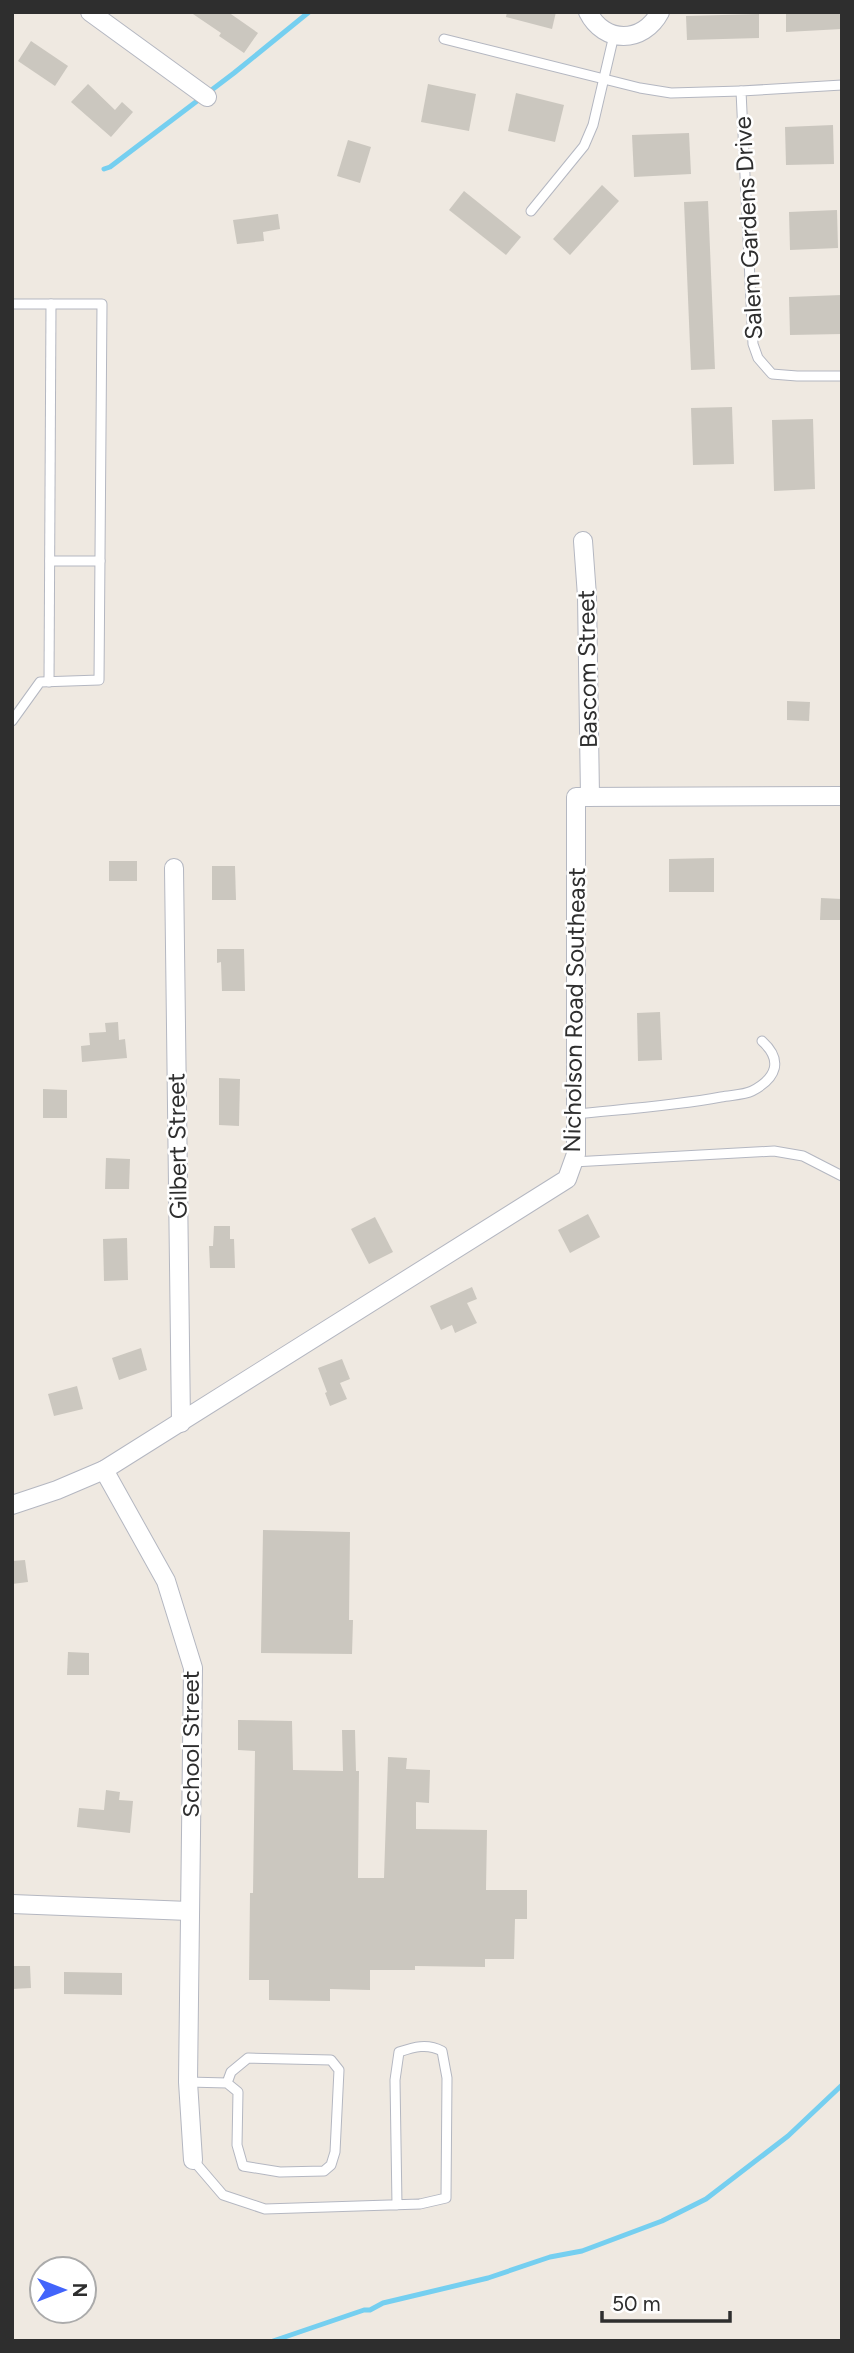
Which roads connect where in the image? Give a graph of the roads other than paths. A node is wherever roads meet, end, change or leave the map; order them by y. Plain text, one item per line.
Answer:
1 (90, 12) edge
2 (588, 12) edge
3 (660, 12) edge
4 (614, 36) junction
5 (444, 39) dead end
6 (605, 80) junction
7 (842, 85) edge
8 (741, 91) junction
9 (207, 97) dead end
10 (531, 211) dead end
11 (12, 304) edge
12 (51, 304) junction
13 (842, 376) edge
14 (583, 541) dead end
15 (50, 561) junction
16 (100, 561) junction
17 (49, 682) junction
18 (12, 720) edge
19 (842, 796) edge
20 (590, 797) junction
21 (174, 868) dead end
22 (762, 1041) dead end
23 (576, 1114) junction
24 (573, 1162) junction
25 (842, 1176) edge
26 (181, 1423) junction
27 (104, 1470) junction
28 (12, 1505) edge
29 (12, 1904) edge
30 (189, 1911) junction
31 (188, 2082) junction
32 (227, 2083) junction
33 (192, 2160) joint
34 (397, 2205) junction

1 - 9 street
2 - 4 street
3 - 4 street
4 - 6 lane
5 - 6 lane, Salem Gardens Drive
6 - 8 lane, Salem Gardens Drive
6 - 10 lane
7 - 8 lane, Salem Gardens Drive
8 - 13 lane, Salem Gardens Drive
11 - 12 lane
12 - 15 lane
12 - 16 lane
14 - 20 street, Bascom Street
15 - 16 lane
15 - 17 lane
16 - 17 lane
17 - 18 lane
19 - 20 street
20 - 23 street, Nicholson Road Southeast
21 - 26 street, Gilbert Street
22 - 23 lane
23 - 24 street, Nicholson Road Southeast
24 - 25 lane
24 - 26 street, Nicholson Road Southeast
26 - 27 street, Nicholson Road Southeast
27 - 28 street, Nicholson Road Southeast
27 - 30 street, School Street
29 - 30 street
30 - 31 street, School Street
31 - 32 lane
31 - 33 street, School Street
32 - 32 lane
33 - 34 lane
34 - 34 lane

